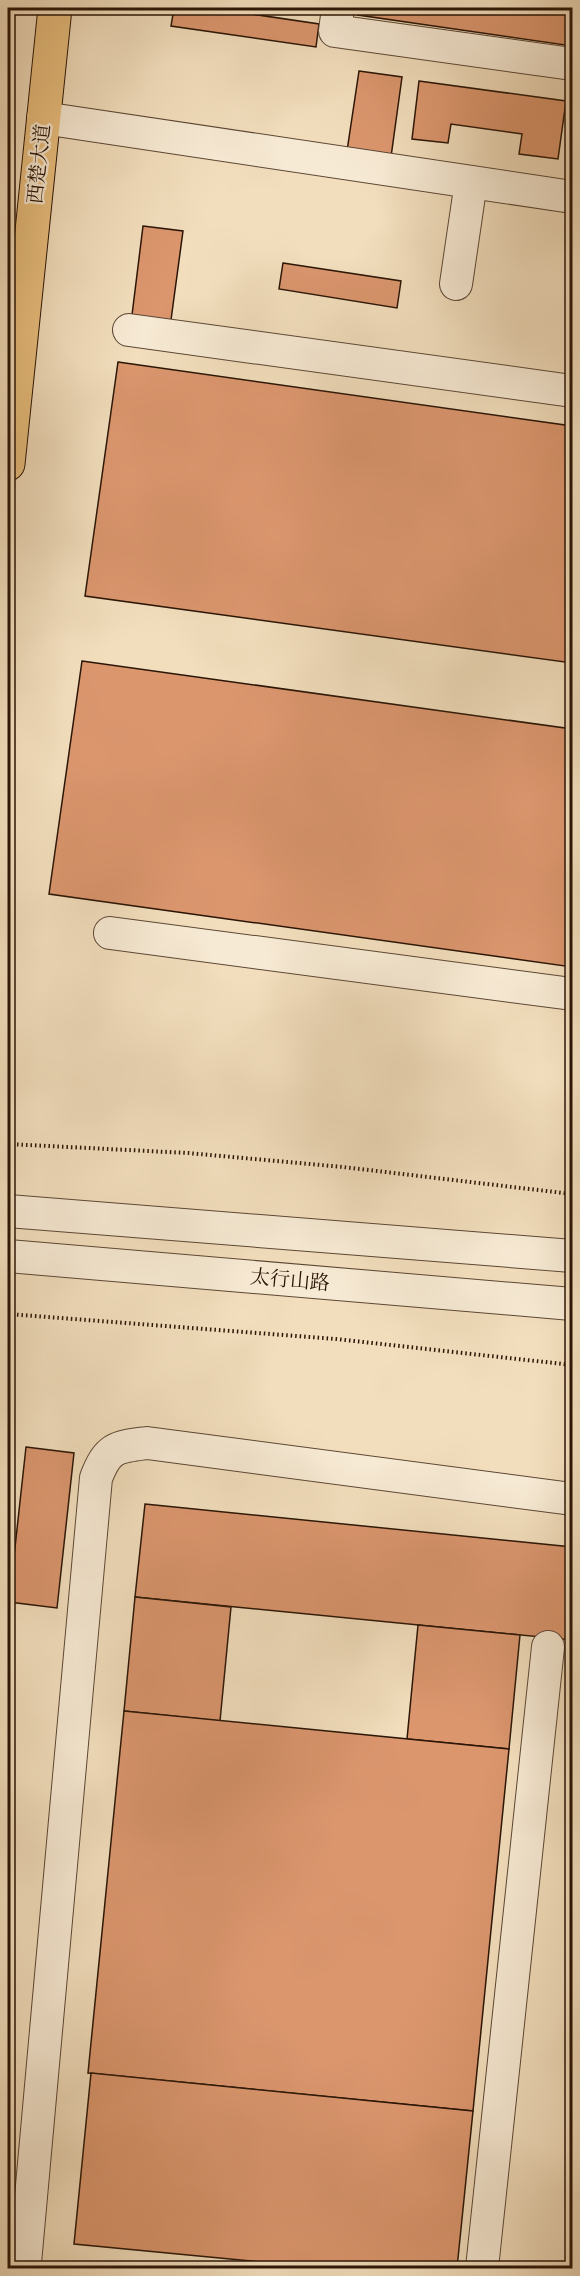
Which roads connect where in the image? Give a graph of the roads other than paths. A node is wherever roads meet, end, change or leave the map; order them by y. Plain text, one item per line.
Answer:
1 (55, 8) edge
2 (338, 8) edge
3 (573, 64) edge
4 (43, 117) junction
5 (471, 182) junction
6 (573, 197) edge
7 (456, 284) dead end
8 (129, 330) dead end
9 (573, 391) edge
10 (8, 464) edge
11 (110, 933) dead end
12 (573, 994) edge
13 (8, 1211) edge
14 (8, 1256) edge
15 (573, 1256) edge
16 (573, 1304) edge
17 (573, 1499) edge
18 (548, 1647) dead end
19 (25, 2263) dead end
20 (482, 2268) edge

1 - 4 main road, 西楚大道
2 - 3 street
4 - 5 street
4 - 10 main road, 西楚大道
5 - 6 street
5 - 7 street
8 - 9 street
11 - 12 street
13 - 15 street
14 - 16 street, 太行山路
17 - 19 street
18 - 20 street

